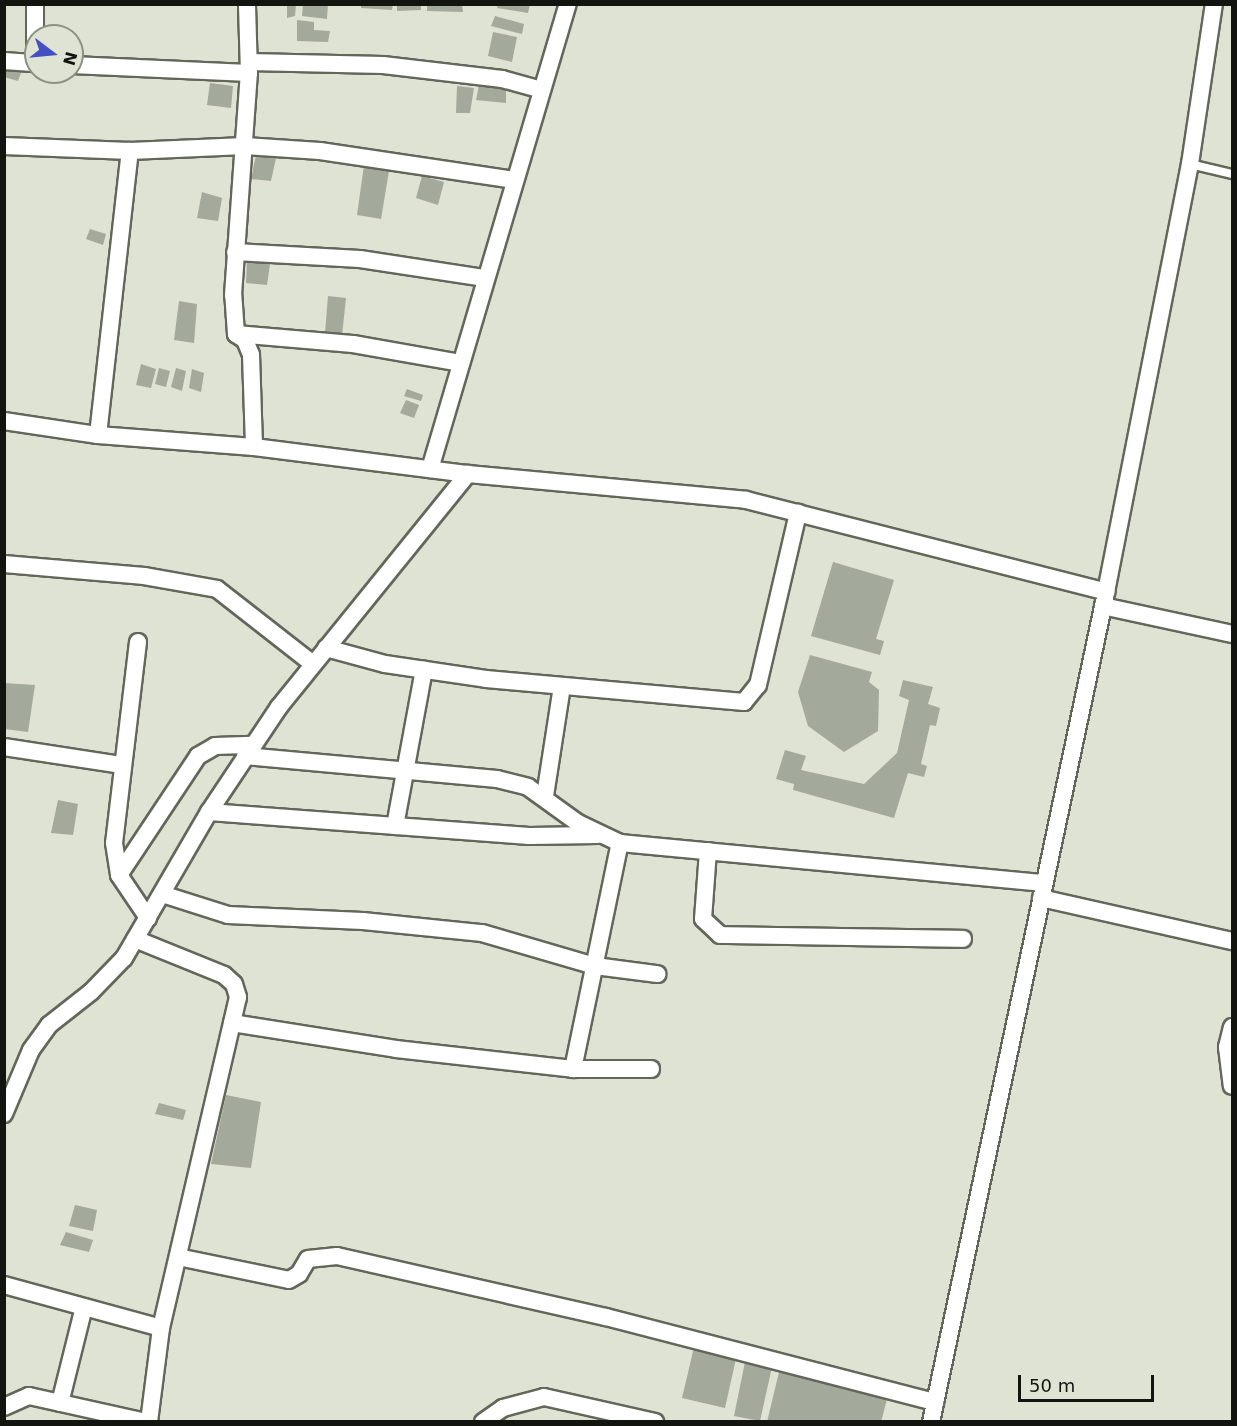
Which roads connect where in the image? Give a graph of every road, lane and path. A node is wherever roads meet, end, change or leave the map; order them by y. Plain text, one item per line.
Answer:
1 (35, 4) edge
2 (247, 4) edge
3 (568, 4) edge
4 (1214, 4) edge
5 (35, 24) edge
6 (4, 60) edge
7 (24, 62) edge
8 (84, 65) edge
9 (249, 67) junction
10 (542, 90) junction
11 (245, 146) junction
12 (4, 147) edge
13 (130, 151) junction
14 (1190, 164) junction
15 (1233, 174) edge
16 (514, 180) junction
17 (236, 252) junction
18 (484, 278) junction
19 (236, 334) junction
20 (461, 363) junction
21 (4, 421) edge
22 (98, 435) junction
23 (254, 447) junction
24 (430, 468) junction
25 (468, 474) junction
26 (798, 513) junction
27 (4, 564) edge
28 (1104, 599) junction
29 (1233, 634) edge
30 (138, 642) dead end
31 (326, 648) junction
32 (313, 664) junction
33 (424, 670) junction
34 (562, 686) junction
35 (4, 747) edge
36 (249, 751) junction
37 (122, 765) junction
38 (404, 771) junction
39 (545, 796) junction
40 (209, 812) junction
41 (395, 826) junction
42 (599, 835) junction
43 (620, 843) junction
44 (708, 851) junction
45 (119, 875) junction
46 (1043, 890) junction
47 (162, 894) junction
48 (148, 918) junction
49 (135, 939) junction
50 (963, 939) dead end
51 (1233, 941) edge
52 (595, 966) junction
53 (657, 974) dead end
54 (232, 1023) junction
55 (1233, 1027) edge
56 (651, 1068) dead end
57 (573, 1069) junction
58 (1233, 1086) edge
59 (4, 1114) edge
60 (178, 1257) junction
61 (4, 1285) edge
62 (84, 1307) junction
63 (161, 1328) junction
64 (60, 1402) junction
65 (935, 1402) junction
66 (4, 1407) edge
67 (148, 1422) edge
68 (483, 1422) edge
69 (655, 1422) edge
70 (931, 1422) edge

1 - 5 street
2 - 9 street
3 - 10 street
4 - 14 street
6 - 7 street
8 - 9 street
9 - 10 street
9 - 11 street
10 - 16 street
11 - 13 street
11 - 16 street
11 - 17 street
12 - 13 street
13 - 22 street
14 - 15 lane
14 - 28 street
16 - 18 street
17 - 18 street
17 - 19 street
18 - 20 street
19 - 20 street
19 - 23 street
20 - 24 street
21 - 22 street
22 - 23 street
23 - 24 street
24 - 25 street
25 - 26 street
25 - 31 street
26 - 28 street
26 - 34 street
27 - 32 street
28 - 29 street
28 - 46 street
30 - 37 street
31 - 32 street
31 - 33 street
32 - 36 street
33 - 34 street
33 - 38 street
34 - 39 street
35 - 37 street
36 - 38 street
36 - 40 street
36 - 45 street
37 - 45 street
38 - 39 street
38 - 41 street
39 - 42 street
40 - 41 street
40 - 47 street
41 - 42 street
42 - 43 street
43 - 44 street
43 - 52 street
44 - 46 street
44 - 50 street
45 - 48 street
46 - 51 street
46 - 65 street
47 - 48 street
47 - 52 street
48 - 49 street
49 - 54 street
49 - 59 street
52 - 53 street
52 - 57 street
54 - 57 street
54 - 60 street
55 - 58 street
56 - 57 street
60 - 63 street
60 - 65 street
61 - 62 street
62 - 63 street
62 - 64 street
63 - 67 street
64 - 66 street
64 - 67 street
65 - 70 street
68 - 69 street

